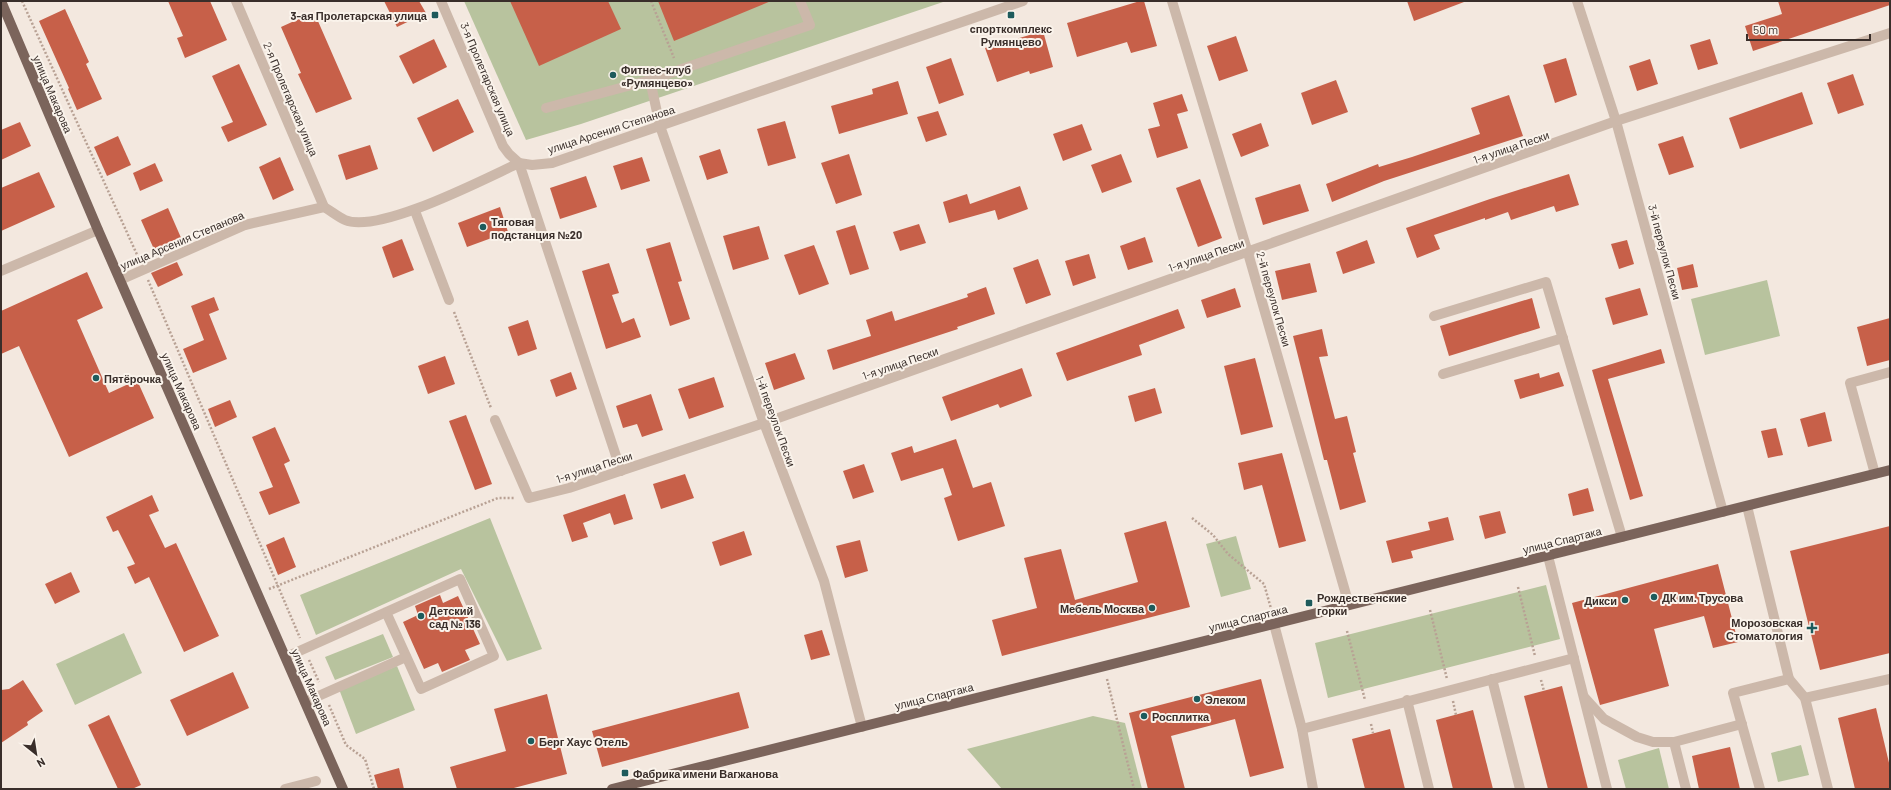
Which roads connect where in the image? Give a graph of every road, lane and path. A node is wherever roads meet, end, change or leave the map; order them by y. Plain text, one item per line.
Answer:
1 (1, 1) edge
2 (22, 1) edge
3 (236, 1) edge
4 (441, 1) edge
5 (651, 1) edge
6 (800, 1) edge
7 (1023, 1) edge
8 (1172, 1) edge
9 (1577, 1) edge
10 (1890, 33) edge
11 (679, 72) junction
12 (650, 80) junction
13 (546, 108) dead end
14 (1616, 121) junction
15 (660, 126) junction
16 (519, 163) junction
17 (324, 207) junction
18 (415, 210) junction
19 (98, 230) junction
20 (1248, 253) junction
21 (144, 269) junction
22 (1, 271) edge
23 (120, 280) junction
24 (449, 300) joint
25 (1434, 316) dead end
26 (1563, 338) junction
27 (1890, 372) edge
28 (1443, 374) dead end
29 (495, 420) joint
30 (764, 424) junction
31 (1890, 470) edge
32 (621, 471) junction
33 (1875, 474) junction
34 (498, 498) dead end
35 (1747, 506) junction
36 (1723, 512) junction
37 (1192, 518) dead end
38 (1622, 537) junction
39 (1548, 556) junction
40 (277, 586) junction
41 (1518, 587) dead end
42 (258, 594) junction
43 (1349, 605) junction
44 (1430, 610) dead end
45 (386, 612) junction
46 (1274, 624) junction
47 (1348, 631) dead end
48 (304, 649) junction
49 (286, 657) junction
50 (406, 657) junction
51 (1574, 658) junction
52 (1104, 666) junction
53 (1538, 667) junction
54 (1492, 679) junction
55 (1890, 679) edge
56 (1789, 680) junction
57 (1450, 689) junction
58 (1544, 691) dead end
59 (324, 694) junction
60 (1583, 696) junction
61 (1805, 698) junction
62 (1407, 700) junction
63 (305, 702) junction
64 (1368, 710) junction
65 (1456, 715) dead end
66 (1742, 724) junction
67 (862, 726) junction
68 (1302, 728) junction
69 (1373, 733) dead end
70 (1674, 742) junction
71 (316, 781) dead end
72 (285, 789) edge
73 (343, 789) edge
74 (374, 789) edge
75 (612, 789) edge
76 (1134, 789) edge
77 (1313, 789) edge
78 (1429, 789) edge
79 (1520, 789) edge
80 (1607, 789) edge
81 (1686, 789) edge
82 (1760, 789) edge
83 (1828, 789) edge

1 - 19 main road, улица Макарова
2 - 21 path
3 - 17 street, 2-я Пролетарская улица
4 - 16 street, 3-я Пролетарская улица
5 - 11 path
6 - 11 street
7 - 15 street, улица Арсения Степанова
8 - 20 street, 2-й переулок Пески
9 - 14 street, 3-й переулок Пески
10 - 14 street, 1-я улица Пески
11 - 12 street
12 - 13 street
12 - 15 street, 1-й переулок Пески
14 - 20 street, 1-я улица Пески
14 - 36 street, 3-й переулок Пески
15 - 16 street, улица Арсения Степанова
15 - 30 street, 1-й переулок Пески
16 - 18 street, улица Арсения Степанова
16 - 32 street
17 - 18 street, улица Арсения Степанова
17 - 21 street, улица Арсения Степанова
18 - 24 street
19 - 22 street
19 - 23 main road, улица Макарова
20 - 30 street, 1-я улица Пески
20 - 43 street, 2-й переулок Пески
21 - 23 street, улица Арсения Степанова
21 - 40 path
23 - 42 main road, улица Макарова
24 - 29 path
25 - 26 street
26 - 28 street
26 - 38 street
27 - 33 street
29 - 32 street, 1-я улица Пески
30 - 32 street, 1-я улица Пески
30 - 67 street, 1-й переулок Пески
31 - 33 main road, улица Спартака
33 - 35 main road, улица Спартака
34 - 40 path
35 - 36 main road, улица Спартака
35 - 56 street
36 - 38 main road, улица Спартака
37 - 46 path
38 - 39 main road, улица Спартака
39 - 43 main road, улица Спартака
39 - 51 street
40 - 42 path
40 - 48 path
41 - 53 path
42 - 49 main road, улица Макарова
43 - 46 main road, улица Спартака
44 - 57 path
45 - 48 street
45 - 50 street
45 - 50 street
46 - 52 main road, улица Спартака
46 - 68 street
47 - 64 path
48 - 49 street
48 - 59 path
49 - 63 main road, улица Макарова
50 - 59 street
51 - 53 street
51 - 60 street
52 - 67 main road, улица Спартака
52 - 76 path
53 - 54 street
53 - 58 path
54 - 57 street
54 - 79 street
55 - 61 street
56 - 61 street
56 - 66 street
57 - 62 street
57 - 65 path
59 - 63 street
59 - 74 path
60 - 70 street
60 - 80 street
61 - 83 street
62 - 64 street
62 - 78 street
63 - 73 main road, улица Макарова
64 - 68 street
64 - 69 path
66 - 70 street
66 - 82 street
67 - 75 main road, улица Спартака
68 - 77 street
70 - 81 street
71 - 72 street

